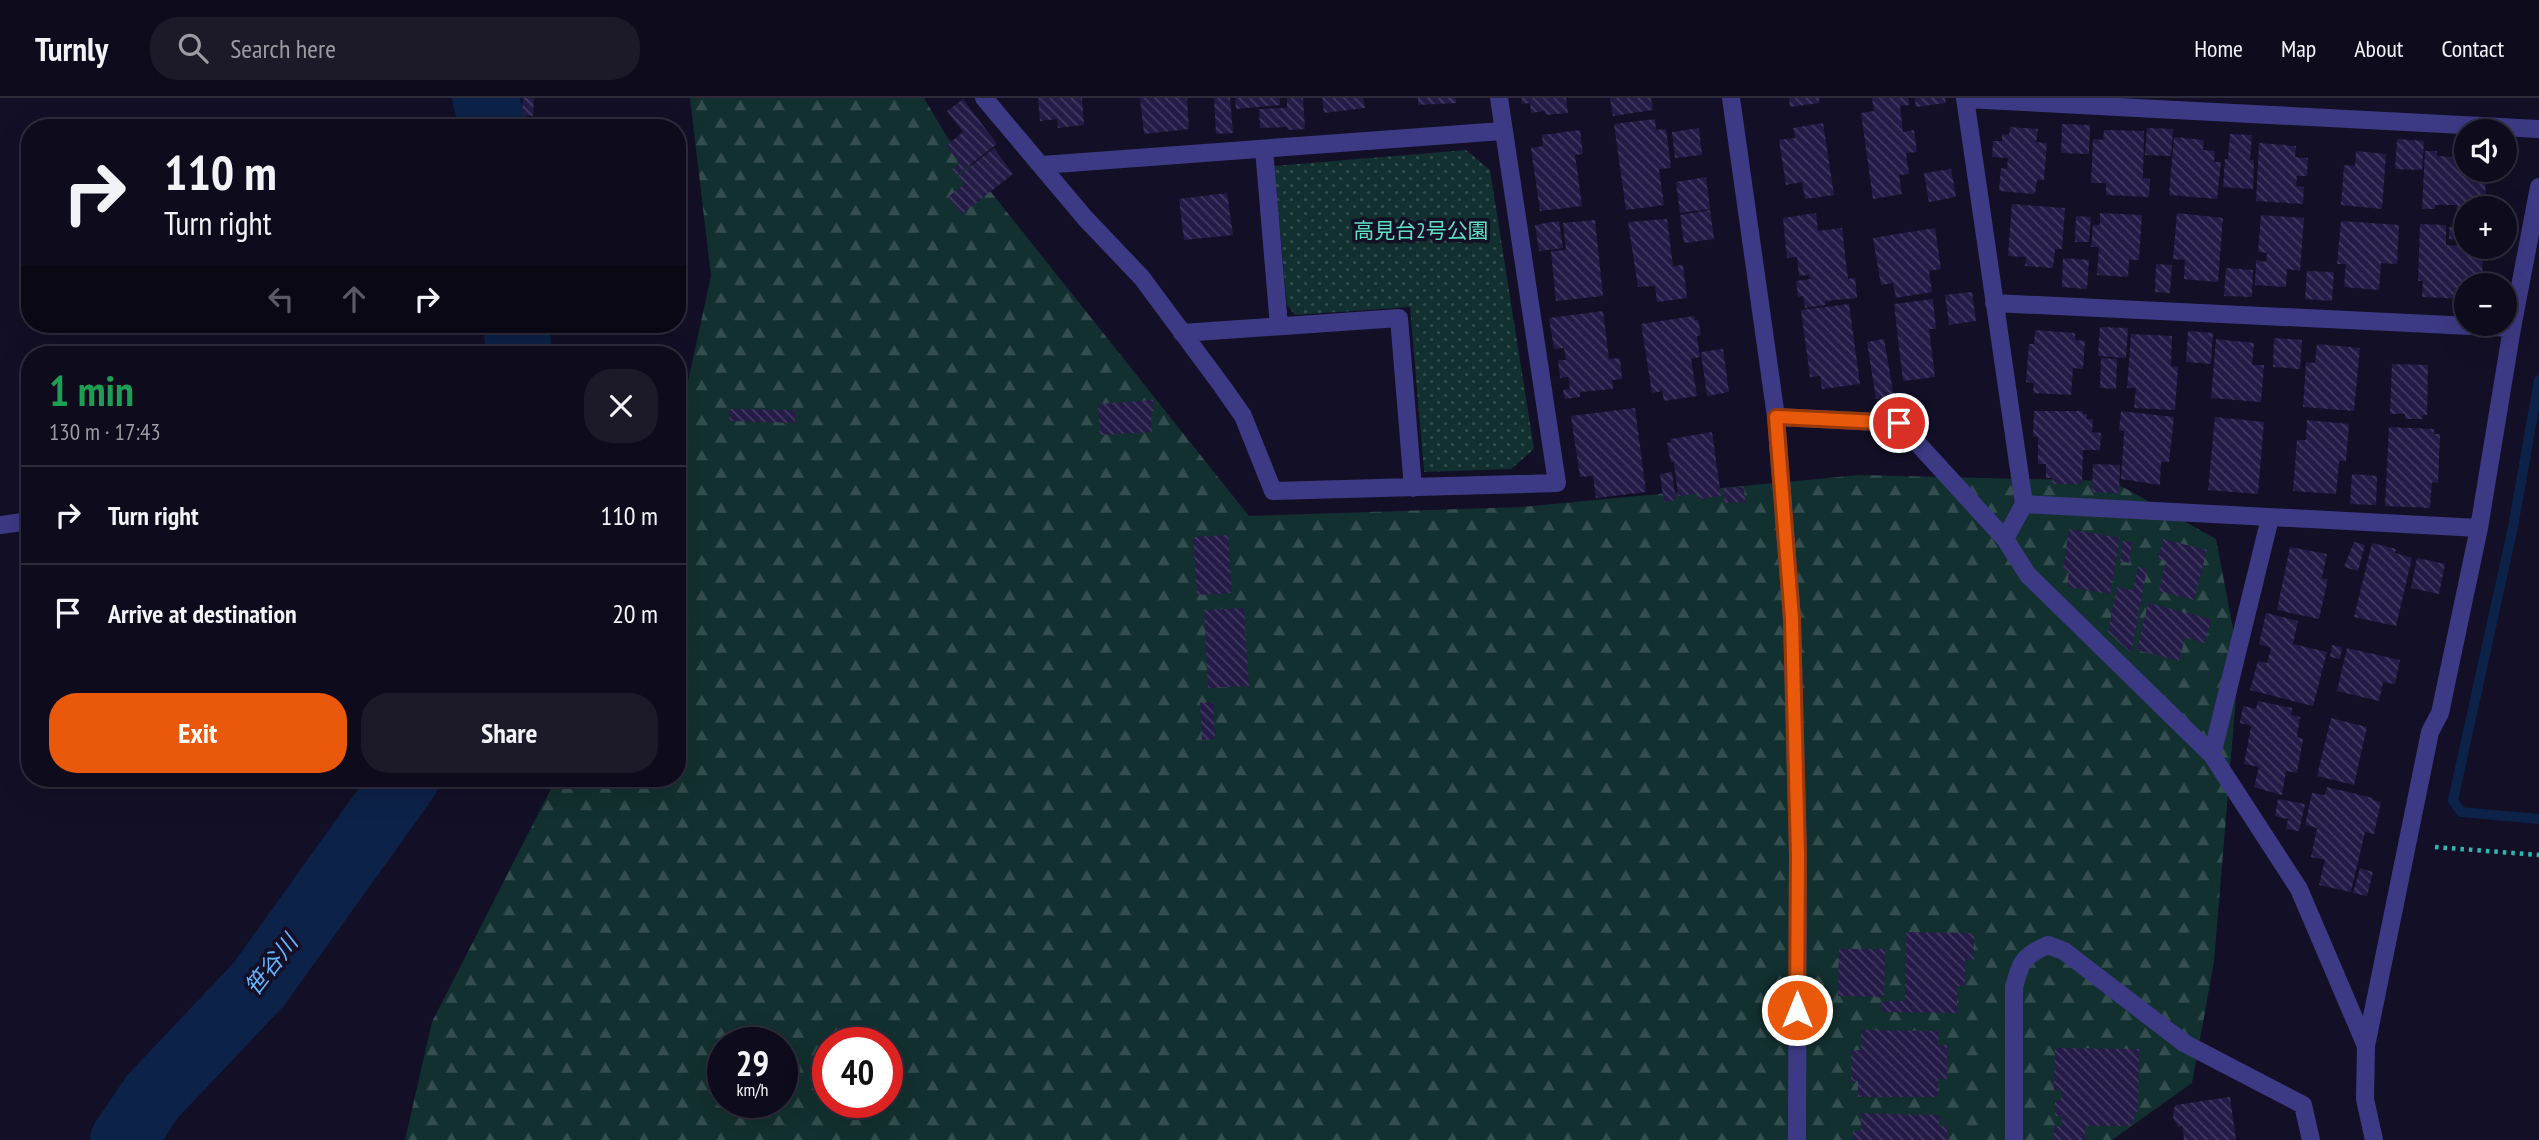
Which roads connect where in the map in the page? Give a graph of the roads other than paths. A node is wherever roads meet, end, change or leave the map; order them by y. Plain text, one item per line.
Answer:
1 (984, 98) edge
2 (1499, 98) edge
3 (1731, 98) edge
4 (1965, 99) edge
5 (2539, 128) edge
6 (1502, 131) junction
7 (1264, 149) junction
8 (1042, 165) junction
9 (2539, 187) edge
10 (2517, 302) edge
11 (1994, 303) junction
12 (2454, 325) edge
13 (1279, 326) junction
14 (1182, 333) junction
15 (2511, 336) edge
16 (1776, 417) junction
17 (1413, 488) junction
18 (2024, 504) junction
19 (2270, 518) junction
20 (21, 522) edge
21 (0, 525) edge
22 (2479, 528) junction
23 (2006, 539) junction
24 (2212, 755) junction
25 (2366, 1046) junction
26 (1797, 1140) edge
27 (2014, 1140) edge
28 (2311, 1140) edge
29 (2374, 1140) edge

1 - 8 street
2 - 6 street
3 - 16 street
4 - 5 street
4 - 11 street
6 - 7 street
6 - 17 street
7 - 8 street
7 - 13 street
8 - 14 street
9 - 10 street
11 - 12 street
11 - 18 street
13 - 14 street
13 - 17 street
14 - 17 street
15 - 22 street
16 - 23 street
16 - 26 street
18 - 19 street
18 - 23 street
19 - 22 street
19 - 24 street
20 - 21 street
22 - 25 street
23 - 24 street
24 - 25 street
25 - 29 street
27 - 28 street

